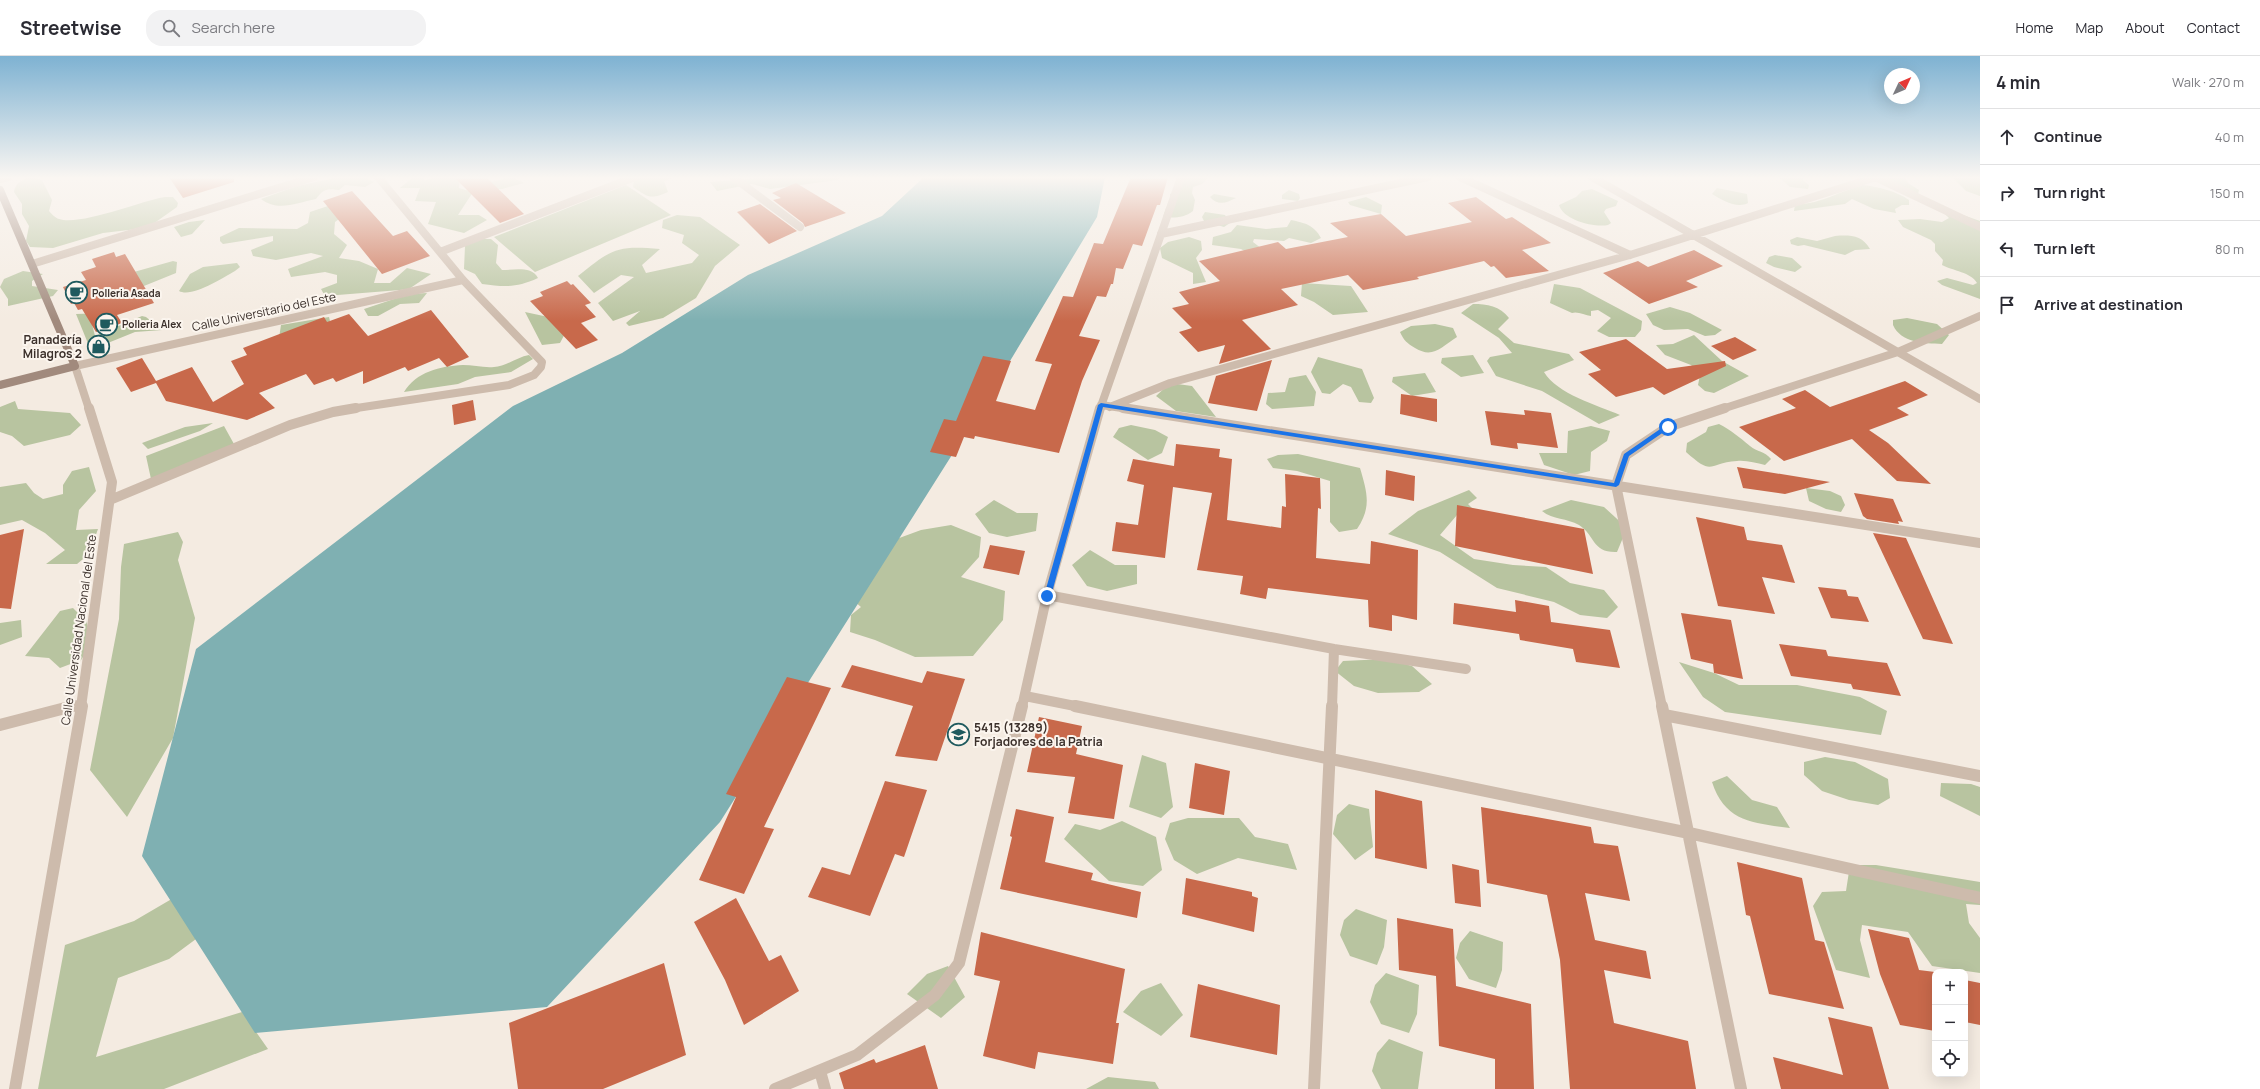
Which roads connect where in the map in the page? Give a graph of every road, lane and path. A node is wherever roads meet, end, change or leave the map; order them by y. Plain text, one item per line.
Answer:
1 (15, 225) edge
2 (158, 225) edge
3 (418, 225) edge
4 (510, 225) edge
5 (1164, 225) edge
6 (1202, 225) edge
7 (1565, 225) edge
8 (1675, 225) edge
9 (1727, 225) edge
10 (1161, 234) junction
11 (1694, 236) junction
12 (440, 252) junction
13 (1630, 255) junction
14 (32, 264) junction
15 (463, 280) junction
16 (1980, 316) edge
17 (1898, 352) junction
18 (75, 366) junction
19 (0, 385) edge
20 (1980, 400) edge
21 (1106, 406) junction
22 (1616, 485) junction
23 (110, 500) junction
24 (1980, 543) edge
25 (1047, 596) junction
26 (1334, 649) junction
27 (1466, 669) dead end
28 (1025, 696) junction
29 (82, 704) junction
30 (1664, 715) junction
31 (0, 725) edge
32 (1331, 760) junction
33 (1980, 776) edge
34 (1689, 833) junction
35 (1980, 898) edge
36 (820, 1071) junction
37 (15, 1089) edge
38 (775, 1089) edge
39 (825, 1089) edge
40 (1314, 1089) edge
41 (1741, 1089) edge

1 - 14 street, Calle Universidad Nacional del Este
2 - 14 street
3 - 12 street
4 - 12 street
5 - 10 street
6 - 10 street
7 - 13 street
8 - 11 street
9 - 11 street
10 - 21 street
11 - 13 street
11 - 17 street
12 - 15 street
13 - 21 street
14 - 18 street, Calle Universidad Nacional del Este
15 - 18 street, Calle Universitario del Este
15 - 23 street
16 - 17 street
17 - 20 street
17 - 22 street
18 - 19 street, Calle Universitario del Este
18 - 23 street, Calle Universidad Nacional del Este
21 - 22 street
21 - 25 street
22 - 24 street
22 - 30 street
23 - 29 street, Calle Universidad Nacional del Este
25 - 26 street
25 - 28 street
26 - 27 street
26 - 32 street
28 - 32 street
28 - 36 street
29 - 31 street
29 - 37 street, Calle Universidad Nacional del Este
30 - 33 street
30 - 34 street
32 - 34 street
32 - 40 street
34 - 35 street
34 - 41 street
36 - 38 street
36 - 39 street

